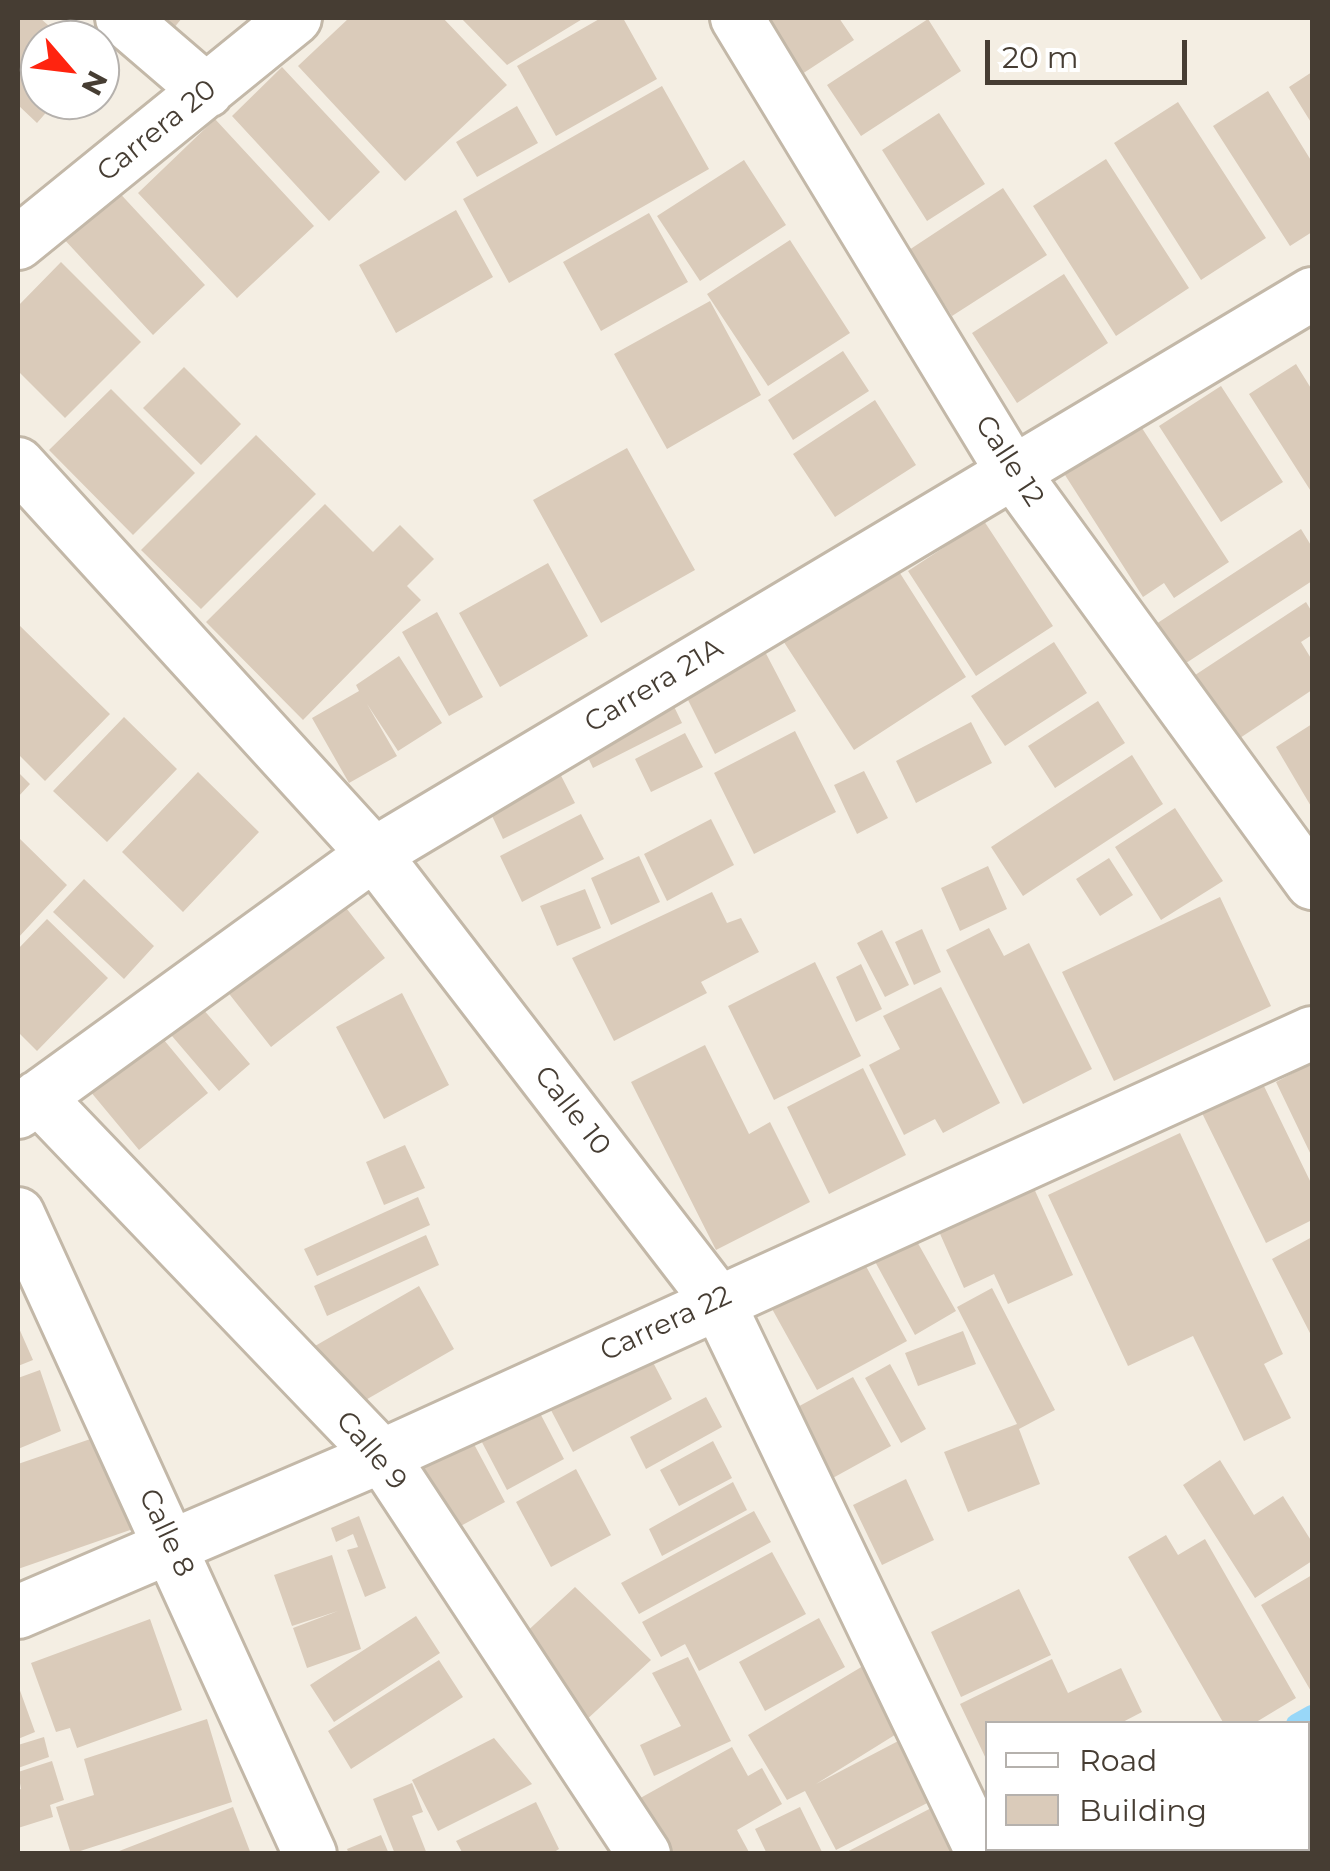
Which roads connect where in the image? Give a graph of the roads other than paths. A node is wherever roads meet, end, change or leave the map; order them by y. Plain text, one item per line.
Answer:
1 (122, 18) edge
2 (295, 18) edge
3 (738, 18) edge
4 (207, 92) junction
5 (18, 243) edge
6 (1312, 294) edge
7 (18, 464) edge
8 (1012, 471) junction
9 (374, 854) junction
10 (1312, 884) edge
11 (1312, 1033) edge
12 (28, 1105) edge
13 (18, 1214) edge
14 (717, 1300) junction
15 (382, 1456) junction
16 (172, 1546) junction
17 (18, 1612) edge
18 (310, 1854) edge
19 (644, 1854) edge
20 (984, 1854) edge

1 - 4 street
2 - 4 street, Carrera 20
3 - 8 street, Calle 12
4 - 5 street, Carrera 20
6 - 8 street, Carrera 21A
7 - 9 street, Calle 10
8 - 9 street, Carrera 21A
8 - 10 street, Calle 12
9 - 12 street, Carrera 21A
9 - 14 street, Calle 10
11 - 14 street, Carrera 22
12 - 15 street, Calle 9
13 - 16 street, Calle 8
14 - 15 street, Carrera 22
14 - 20 street, Calle 10
15 - 16 street, Carrera 22
15 - 19 street, Calle 9
16 - 17 street, Carrera 22
16 - 18 street, Calle 8

